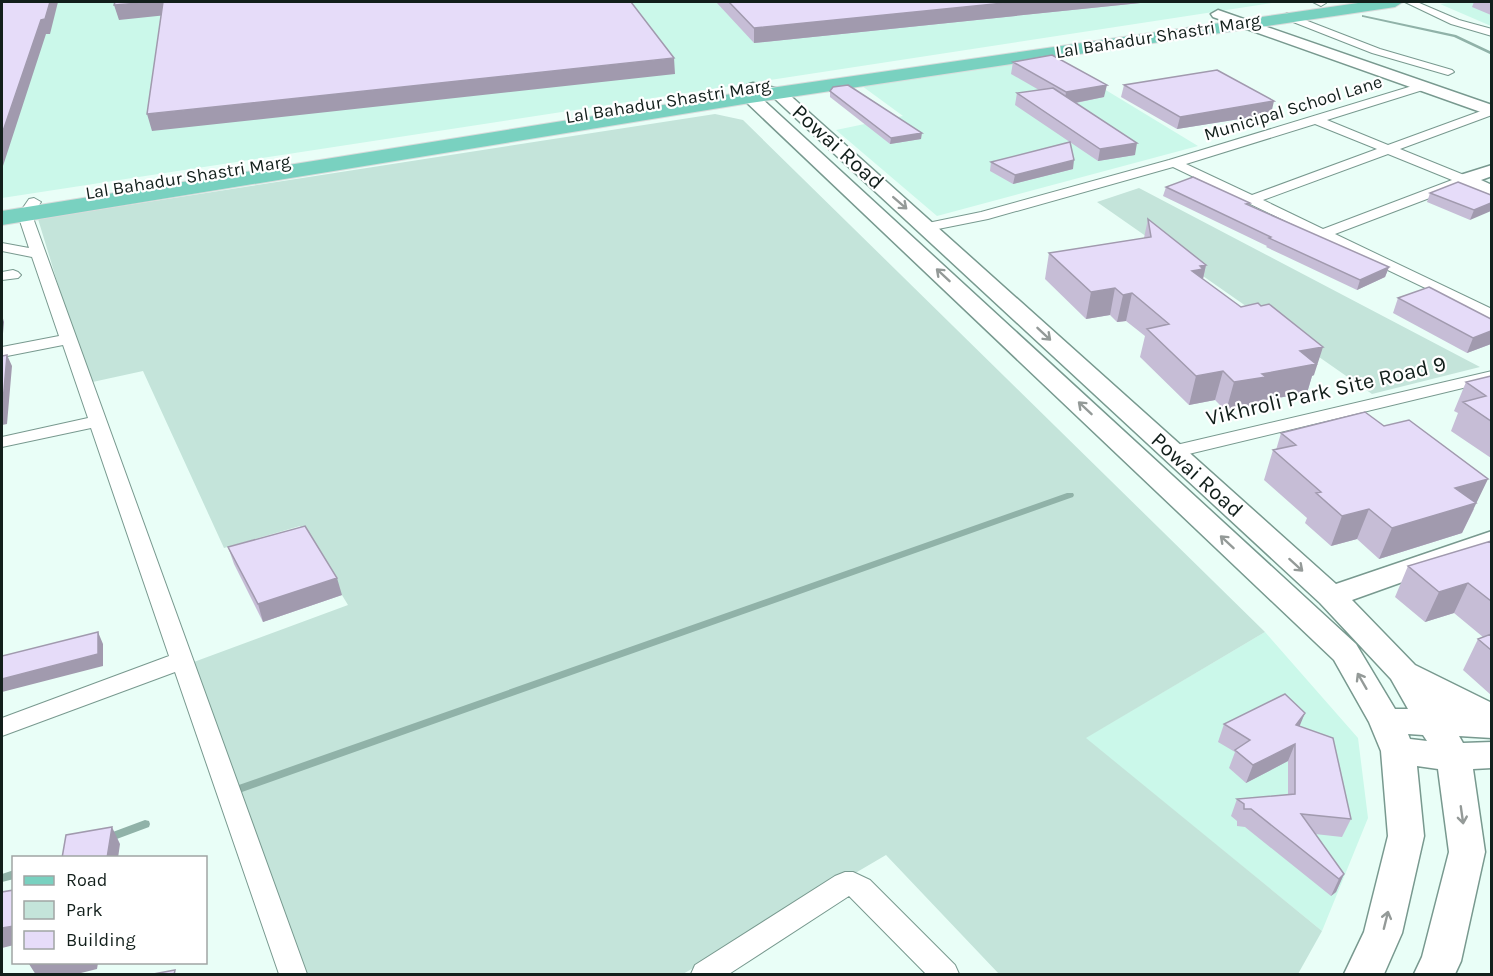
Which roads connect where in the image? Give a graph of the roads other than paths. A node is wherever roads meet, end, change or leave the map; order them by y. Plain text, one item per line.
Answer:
1 (1325, 2) edge
2 (1395, 2) edge
3 (1410, 2) edge
4 (1427, 2) edge
5 (1218, 14) junction
6 (1287, 16) junction
7 (1239, 23) junction
8 (1476, 27) junction
9 (1491, 33) edge
10 (967, 60) junction
11 (1448, 72) dead end
12 (1422, 87) junction
13 (751, 93) junction
14 (778, 93) junction
15 (1491, 111) edge
16 (1316, 120) junction
17 (1388, 150) junction
18 (1174, 163) junction
19 (1491, 170) edge
20 (1464, 180) junction
21 (1491, 192) edge
22 (1251, 200) junction
23 (2, 207) edge
24 (29, 208) junction
25 (2, 218) edge
26 (928, 227) junction
27 (1322, 234) junction
28 (2, 247) edge
29 (33, 253) dead end
30 (1491, 315) edge
31 (69, 339) junction
32 (2, 352) edge
33 (1491, 376) edge
34 (98, 421) junction
35 (2, 442) edge
36 (1172, 452) junction
37 (1491, 540) edge
38 (1331, 596) junction
39 (182, 660) junction
40 (1402, 671) junction
41 (1491, 717) edge
42 (1435, 723) junction
43 (1491, 725) edge
44 (2, 727) edge
45 (1392, 736) junction
46 (1491, 755) edge
47 (1454, 757) junction
48 (293, 975) edge
49 (705, 975) edge
50 (945, 975) edge
51 (1364, 975) edge
52 (1434, 975) edge

1 - 5 main road, Lal Bahadur Shastri Marg
2 - 6 main road, Lal Bahadur Shastri Marg
3 - 8 street
4 - 8 street
5 - 7 main road
5 - 10 main road, Lal Bahadur Shastri Marg
6 - 7 main road, Lal Bahadur Shastri Marg
6 - 11 street
7 - 10 main road, Lal Bahadur Shastri Marg
7 - 12 main road
8 - 9 street
10 - 13 main road, Lal Bahadur Shastri Marg
10 - 14 main road, Lal Bahadur Shastri Marg
12 - 15 main road
12 - 16 street, Municipal School Lane
13 - 14 main road, Lal Bahadur Shastri Marg
13 - 24 main road, Lal Bahadur Shastri Marg
45 -> 13 main road, Powai Road
14 -> 26 main road, Powai Road
15 - 17 street
16 - 17 street
16 - 18 street, Municipal School Lane
17 - 20 street
17 - 22 street
18 - 22 street
18 - 26 street, Municipal School Lane
19 - 20 main road
20 - 21 main road
20 - 27 street
22 - 27 street
23 - 24 main road, Lal Bahadur Shastri Marg
24 - 25 main road, Lal Bahadur Shastri Marg
24 - 31 street
26 -> 36 main road, Powai Road
27 - 30 street
28 - 29 street
31 - 32 street
31 - 34 street
33 - 36 street, Vikhroli Park Site Road 9
34 - 35 street
34 - 39 street
36 -> 38 main road, Powai Road
37 - 38 main road
38 - 40 main road, Powai Road
39 - 44 street
39 - 48 street
40 - 41 main road
40 - 42 main road, Powai Road
42 - 43 main road
42 - 45 main road
42 - 47 main road, Powai Road
45 - 47 main road
51 -> 45 main road, Powai Road
46 - 47 main road
47 -> 52 main road, Powai Road
49 - 50 street

